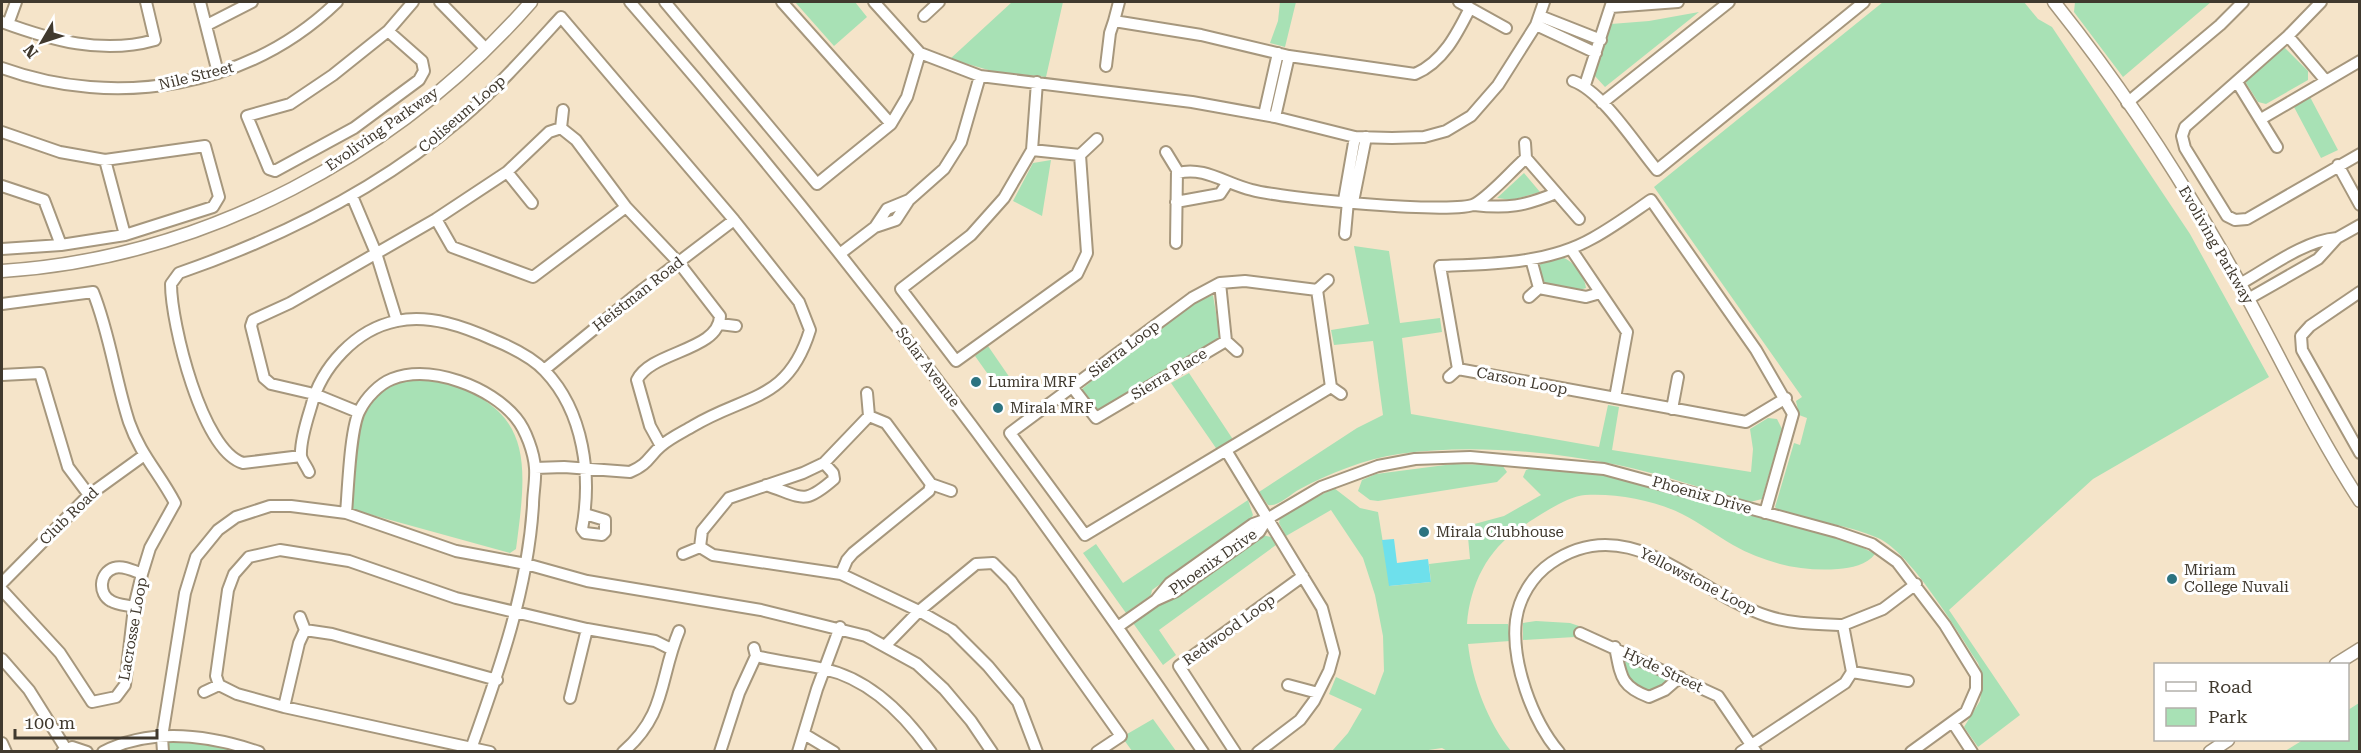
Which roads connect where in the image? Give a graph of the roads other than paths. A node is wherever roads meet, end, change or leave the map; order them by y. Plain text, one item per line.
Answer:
1 (16, 2) edge
2 (146, 2) edge
3 (200, 2) edge
4 (252, 2) edge
5 (336, 2) edge
6 (413, 2) edge
7 (440, 2) edge
8 (531, 2) edge
9 (630, 2) edge
10 (665, 2) edge
11 (782, 2) edge
12 (874, 2) edge
13 (939, 2) edge
14 (1119, 2) edge
15 (1459, 2) edge
16 (1544, 2) edge
17 (1678, 2) edge
18 (1729, 2) edge
19 (1864, 2) edge
20 (2054, 2) edge
21 (2243, 2) edge
22 (2321, 2) edge
23 (1612, 4) edge
24 (1470, 8) junction
25 (924, 16) dead end
26 (1114, 21) junction
27 (1538, 21) junction
28 (5, 23) edge
29 (207, 25) junction
30 (1506, 28) dead end
31 (388, 31) junction
32 (2288, 36) junction
33 (1601, 40) junction
34 (485, 48) junction
35 (1596, 52) junction
36 (920, 53) junction
37 (1278, 53) junction
38 (1289, 56) junction
39 (2360, 61) edge
40 (1106, 66) dead end
41 (2, 68) edge
42 (218, 73) junction
43 (980, 76) junction
44 (1573, 81) dead end
45 (2326, 81) junction
46 (1036, 82) junction
47 (2237, 82) junction
48 (1585, 85) junction
49 (1602, 103) junction
50 (2127, 103) junction
51 (563, 110) dead end
52 (1269, 116) junction
53 (2261, 119) junction
54 (891, 124) junction
55 (561, 128) junction
56 (2, 132) edge
57 (1361, 137) junction
58 (1097, 139) dead end
59 (1525, 142) dead end
60 (2277, 147) dead end
61 (1032, 150) junction
62 (1166, 152) dead end
63 (2360, 154) edge
64 (1080, 155) junction
65 (1526, 158) junction
66 (105, 160) junction
67 (2338, 165) junction
68 (507, 172) junction
69 (1178, 173) junction
70 (1228, 182) junction
71 (2, 186) edge
72 (1556, 193) junction
73 (352, 196) junction
74 (1348, 201) junction
75 (1176, 202) junction
76 (532, 203) dead end
77 (1474, 205) junction
78 (2360, 205) edge
79 (626, 207) junction
80 (436, 219) junction
81 (1579, 219) dead end
82 (734, 220) junction
83 (2360, 225) edge
84 (1345, 234) dead end
85 (125, 235) junction
86 (2337, 238) junction
87 (1176, 243) dead end
88 (61, 245) junction
89 (2, 249) edge
90 (1571, 249) junction
91 (376, 253) junction
92 (841, 253) junction
93 (1531, 259) junction
94 (679, 263) junction
95 (2, 271) edge
96 (1328, 280) dead end
97 (1220, 283) junction
98 (2240, 284) junction
99 (1539, 288) junction
100 (1317, 290) junction
101 (2360, 292) edge
102 (1600, 293) junction
103 (1529, 297) dead end
104 (2248, 299) junction
105 (2, 304) edge
106 (397, 321) junction
107 (720, 324) junction
108 (736, 326) dead end
109 (1226, 341) junction
110 (1237, 351) dead end
111 (1458, 369) junction
112 (544, 370) junction
113 (2, 375) edge
114 (1449, 377) dead end
115 (1678, 377) dead end
116 (1331, 387) junction
117 (1073, 388) junction
118 (867, 393) dead end
119 (314, 394) junction
120 (1341, 394) dead end
121 (1615, 398) junction
122 (1786, 398) junction
123 (1672, 409) junction
124 (358, 412) junction
125 (869, 416) junction
126 (661, 446) junction
127 (1227, 452) junction
128 (2360, 453) edge
129 (143, 456) junction
130 (301, 456) junction
131 (824, 463) junction
132 (535, 468) junction
133 (587, 468) junction
134 (309, 472) dead end
135 (931, 484) junction
136 (766, 485) junction
137 (951, 491) dead end
138 (89, 495) junction
139 (2360, 501) edge
140 (346, 513) junction
141 (1765, 513) junction
142 (585, 514) dead end
143 (1267, 519) junction
144 (700, 547) junction
145 (683, 554) dead end
146 (526, 564) junction
147 (142, 574) junction
148 (841, 574) junction
149 (1303, 576) junction
150 (2, 583) edge
151 (1916, 584) junction
152 (2, 590) edge
153 (134, 607) junction
154 (514, 610) junction
155 (919, 611) junction
156 (300, 617) dead end
157 (1844, 625) junction
158 (1119, 626) junction
159 (840, 627) junction
160 (587, 629) junction
161 (305, 630) junction
162 (679, 631) dead end
163 (1580, 633) dead end
164 (886, 645) junction
165 (1615, 647) junction
166 (671, 649) junction
167 (2360, 649) edge
168 (2, 659) edge
169 (2339, 663) edge
170 (826, 669) junction
171 (1852, 672) junction
172 (1680, 677) junction
173 (497, 680) junction
174 (1908, 681) dead end
175 (219, 685) junction
176 (1288, 686) dead end
177 (204, 692) dead end
178 (1318, 693) junction
179 (570, 698) dead end
180 (284, 707) junction
181 (1953, 723) junction
182 (804, 734) junction
183 (162, 737) junction
184 (2226, 741) edge
185 (2, 743) edge
186 (472, 746) junction
187 (1754, 748) edge
188 (64, 750) edge
189 (6, 752) edge
190 (87, 752) edge
191 (103, 752) edge
192 (163, 752) edge
193 (258, 752) edge
194 (490, 752) edge
195 (623, 752) edge
196 (720, 752) edge
197 (798, 752) edge
198 (834, 752) edge
199 (932, 752) edge
200 (992, 752) edge
201 (1037, 752) edge
202 (1097, 752) edge
203 (1203, 752) edge
204 (1235, 752) edge
205 (1258, 752) edge
206 (1559, 752) edge
207 (1741, 752) edge
208 (1911, 752) edge
209 (1972, 752) edge
210 (2210, 752) edge

1 - 28 street
2 - 28 street
3 - 29 street
4 - 29 street
5 - 42 street, Nile Street
6 - 31 street
7 - 34 street
8 - 34 street, Evoliving Parkway
9 - 92 street, Solar Avenue
10 - 54 street
11 - 54 street
12 - 36 street
13 - 25 street
14 - 26 street
15 - 24 street
16 - 27 street
17 - 23 street
18 - 49 street
19 - 49 street
20 - 50 street, Evoliving Parkway
21 - 50 street
22 - 32 street
23 - 33 street
24 - 30 street
24 - 38 street
26 - 37 street
26 - 40 street
27 - 33 street
27 - 35 street
27 - 57 street
29 - 42 street
31 - 31 street
32 - 45 street
32 - 47 street
33 - 35 street
34 - 95 street, Evoliving Parkway
35 - 48 street
36 - 43 street
36 - 54 street
37 - 38 street
37 - 52 street
38 - 52 street
39 - 45 street
41 - 42 street, Nile Street
43 - 46 street
43 - 92 street
44 - 48 street
45 - 53 street
46 - 52 street
46 - 61 street
47 - 53 street
47 - 67 street
48 - 49 street
50 - 98 street, Evoliving Parkway
51 - 55 street
52 - 57 street
53 - 60 street
55 - 68 street
55 - 79 street
56 - 66 street
57 - 74 street
58 - 64 street
59 - 65 street
61 - 64 street
61 - 64 street
62 - 69 street
63 - 67 street
65 - 72 street
65 - 77 street
66 - 85 street
66 - 85 street
67 - 78 street
68 - 76 street
68 - 80 street
69 - 70 street
69 - 75 street
70 - 74 street
70 - 75 street
71 - 88 street
72 - 77 street
72 - 81 street
73 - 82 street, Coliseum Loop
73 - 91 street
73 - 130 street, Coliseum Loop
74 - 77 street
74 - 84 street
75 - 87 street
79 - 80 street
79 - 94 street
80 - 91 street
82 - 94 street, Heistman Road
82 - 126 street, Coliseum Loop
83 - 86 street
85 - 88 street
86 - 98 street
86 - 104 street
88 - 89 street
90 - 93 street, Carson Loop
90 - 102 street
90 - 122 street, Carson Loop
91 - 106 street
91 - 119 street
92 - 158 street, Solar Avenue
93 - 99 street
93 - 111 street, Carson Loop
94 - 107 street
94 - 112 street, Heistman Road
96 - 100 street
97 - 100 street, Sierra Loop
97 - 109 street
97 - 117 street, Sierra Loop
98 - 104 street, Evoliving Parkway
99 - 102 street
99 - 103 street
100 - 116 street
101 - 128 street
102 - 121 street
104 - 139 street, Evoliving Parkway
105 - 129 street, Lacrosse Loop
106 - 112 street
106 - 119 street
107 - 108 street
107 - 126 street
109 - 110 street
109 - 117 street, Sierra Place
111 - 114 street
111 - 121 street, Carson Loop
112 - 133 street
113 - 138 street
115 - 123 street
116 - 120 street
116 - 127 street, Sierra Loop
117 - 127 street, Sierra Loop
118 - 125 street
119 - 124 street
119 - 130 street
121 - 123 street, Carson Loop
122 - 123 street, Carson Loop
122 - 141 street, Carson Loop
124 - 132 street
124 - 140 street
125 - 131 street
125 - 135 street
126 - 133 street
127 - 143 street
129 - 138 street, Club Road
129 - 147 street, Lacrosse Loop
130 - 134 street
131 - 136 street
131 - 136 street
132 - 133 street
132 - 146 street
133 - 142 street
135 - 137 street
135 - 148 street
136 - 144 street
138 - 150 street, Club Road
140 - 146 street
140 - 183 street
141 - 143 street, Phoenix Drive
141 - 151 street, Phoenix Drive
143 - 149 street
143 - 158 street, Phoenix Drive
144 - 145 street
144 - 148 street
146 - 154 street
146 - 159 street
147 - 153 street, Lacrosse Loop
147 - 153 street
148 - 155 street
149 - 178 street
149 - 204 street, Redwood Loop
151 - 157 street, Yellowstone Loop
151 - 181 street, Phoenix Drive
152 - 153 street, Lacrosse Loop
154 - 160 street
154 - 173 street
154 - 175 street
155 - 164 street
155 - 201 street
155 - 202 street
156 - 161 street
157 - 171 street
157 - 206 street, Yellowstone Loop
158 - 203 street, Solar Avenue
159 - 164 street
159 - 170 street
160 - 166 street
160 - 179 street
161 - 173 street
161 - 180 street
162 - 166 street
163 - 165 street, Hyde Street
164 - 200 street
165 - 172 street, Hyde Street
165 - 172 street
166 - 195 street
167 - 169 street
168 - 188 street
170 - 182 street
170 - 196 street
170 - 199 street
171 - 174 street
171 - 187 street
172 - 187 street, Hyde Street
173 - 186 street
175 - 177 street
175 - 180 street
176 - 178 street
178 - 205 street
180 - 186 street
181 - 208 street, Phoenix Drive
181 - 209 street
182 - 197 street
182 - 198 street
183 - 191 street
183 - 192 street
183 - 193 street
184 - 210 street
185 - 189 street
186 - 194 street
187 - 207 street
188 - 190 street

